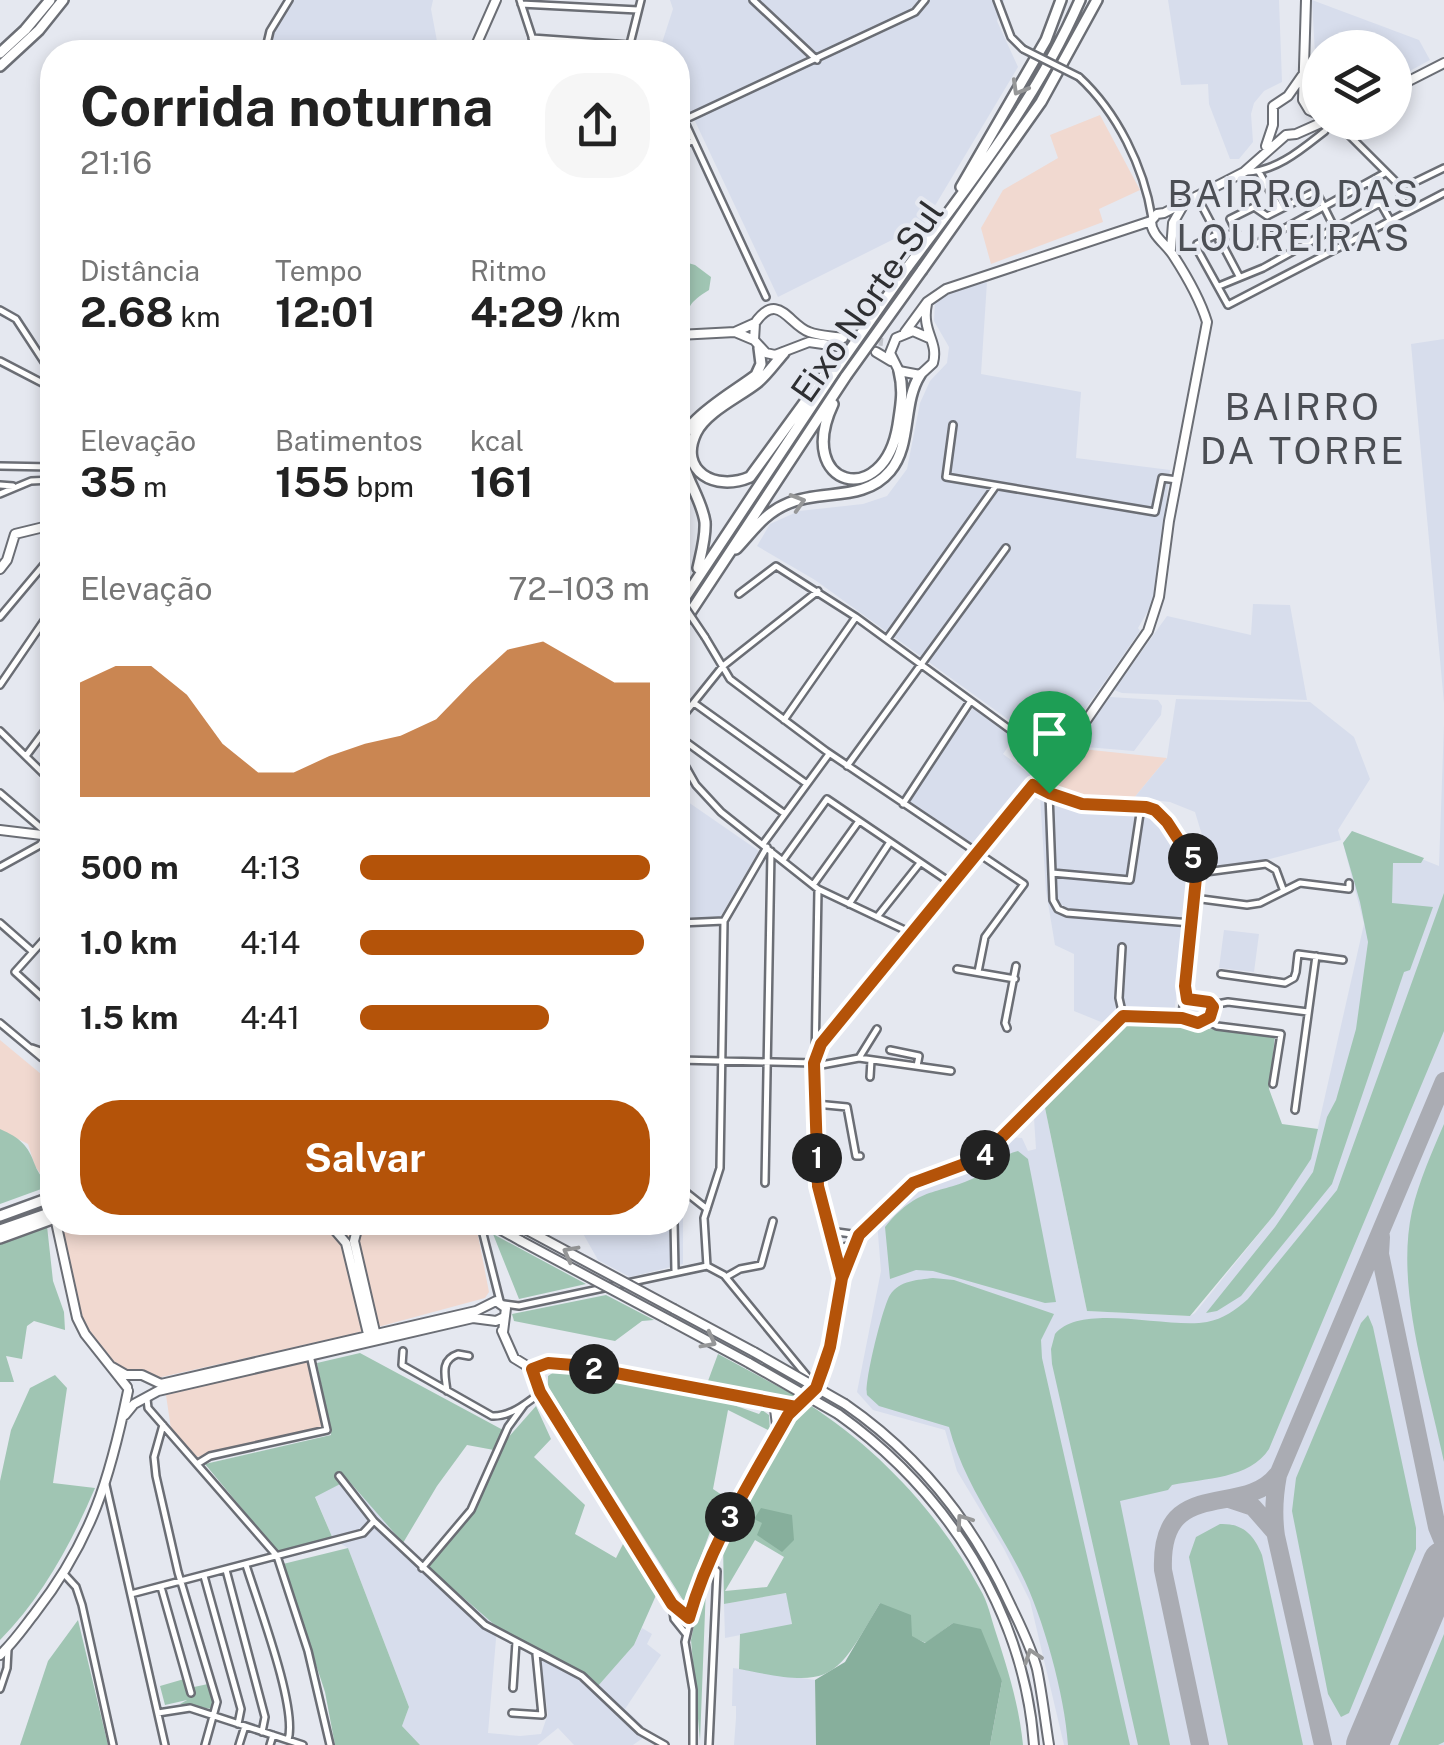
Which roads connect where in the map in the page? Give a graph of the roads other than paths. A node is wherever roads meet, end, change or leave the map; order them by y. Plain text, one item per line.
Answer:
1 (50, 0) edge
2 (63, 0) edge
3 (289, 0) edge
4 (496, 0) edge
5 (642, 0) edge
6 (767, 0) edge
7 (925, 0) edge
8 (996, 0) edge
9 (1061, 0) edge
10 (1080, 0) edge
11 (1097, 0) edge
12 (1306, 0) edge
13 (520, 2) edge
14 (755, 2) edge
15 (638, 10) junction
16 (1307, 30) edge
17 (532, 38) joint
18 (268, 40) edge
19 (478, 40) edge
20 (550, 40) edge
21 (631, 40) edge
22 (0, 53) edge
23 (817, 60) junction
24 (1444, 63) edge
25 (0, 66) edge
26 (1302, 76) edge
27 (1412, 79) edge
28 (1288, 96) junction
29 (1302, 100) edge
30 (690, 117) edge
31 (1273, 125) junction
32 (1302, 130) edge
33 (1286, 135) junction
34 (690, 136) edge
35 (1309, 140) edge
36 (1353, 140) edge
37 (692, 141) joint
38 (1265, 151) junction
39 (1444, 168) edge
40 (1244, 172) junction
41 (1260, 172) junction
42 (1384, 174) junction
43 (1369, 183) junction
44 (1400, 186) junction
45 (1444, 192) edge
46 (1184, 202) junction
47 (1380, 203) junction
48 (1200, 204) dead end
49 (1324, 208) junction
50 (1280, 209) junction
51 (1409, 211) junction
52 (1155, 215) junction
53 (945, 216) junction
54 (1390, 220) junction
55 (1172, 227) junction
56 (1334, 228) junction
57 (1127, 229) junction
58 (1155, 234) junction
59 (1218, 238) junction
60 (1258, 243) dead end
61 (1342, 246) junction
62 (1172, 252) junction
63 (1263, 268) junction
64 (1239, 276) junction
65 (1271, 283) junction
66 (1218, 286) junction
67 (766, 297) joint
68 (928, 302) junction
69 (0, 310) edge
70 (772, 310) junction
71 (755, 323) junction
72 (796, 324) junction
73 (735, 332) junction
74 (905, 332) junction
75 (690, 334) edge
76 (896, 338) junction
77 (929, 338) junction
78 (883, 342) tunnel mouth
79 (757, 344) junction
80 (788, 351) junction
81 (876, 352) tunnel mouth
82 (40, 356) edge
83 (892, 360) junction
84 (0, 361) edge
85 (899, 371) junction
86 (829, 373) junction
87 (920, 375) junction
88 (846, 376) junction
89 (40, 382) edge
90 (690, 426) edge
91 (953, 426) dead end
92 (0, 466) edge
93 (40, 468) edge
94 (1177, 480) junction
95 (40, 482) edge
96 (690, 484) edge
97 (0, 485) edge
98 (16, 486) junction
99 (994, 487) junction
100 (0, 494) edge
101 (40, 528) edge
102 (1006, 548) dead end
103 (723, 561) junction
104 (0, 569) edge
105 (40, 569) edge
106 (696, 578) junction
107 (690, 588) edge
108 (818, 591) junction
109 (740, 594) dead end
110 (690, 612) edge
111 (690, 615) edge
112 (0, 617) edge
113 (856, 617) junction
114 (40, 626) edge
115 (887, 639) junction
116 (920, 663) junction
117 (723, 666) junction
118 (0, 684) edge
119 (971, 700) junction
120 (694, 702) junction
121 (690, 707) edge
122 (784, 720) junction
123 (0, 731) edge
124 (40, 740) edge
125 (690, 745) edge
126 (829, 754) junction
127 (26, 756) junction
128 (1053, 761) junction
129 (847, 766) junction
130 (40, 770) edge
131 (690, 774) edge
132 (807, 784) junction
133 (1033, 785) junction
134 (0, 792) edge
135 (1049, 793) junction
136 (903, 804) junction
137 (1140, 807) junction
138 (785, 814) junction
139 (859, 821) junction
140 (40, 824) edge
141 (0, 830) edge
142 (40, 832) edge
143 (40, 841) edge
144 (890, 842) junction
145 (767, 848) junction
146 (976, 853) junction
147 (782, 860) junction
148 (920, 862) junction
149 (0, 867) edge
150 (1051, 872) junction
151 (1197, 873) junction
152 (951, 883) junction
153 (1349, 884) dead end
154 (815, 887) junction
155 (1283, 890) junction
156 (1194, 898) junction
157 (849, 904) junction
158 (876, 917) junction
159 (724, 921) junction
160 (690, 922) edge
161 (0, 923) edge
162 (1192, 923) junction
163 (910, 933) junction
164 (40, 944) edge
165 (1122, 947) dead end
166 (33, 952) junction
167 (1316, 956) junction
168 (1343, 960) dead end
169 (1016, 966) dead end
170 (957, 969) dead end
171 (978, 972) junction
172 (1296, 972) junction
173 (1221, 974) dead end
174 (1313, 974) junction
175 (1015, 979) junction
176 (40, 997) edge
177 (1187, 999) junction
178 (1212, 1005) junction
179 (1308, 1012) junction
180 (1123, 1016) junction
181 (1182, 1018) junction
182 (1207, 1021) junction
183 (0, 1023) edge
184 (1008, 1028) dead end
185 (877, 1029) dead end
186 (40, 1050) edge
187 (890, 1050) dead end
188 (858, 1058) junction
189 (690, 1060) edge
190 (871, 1060) junction
191 (724, 1061) junction
192 (768, 1062) junction
193 (815, 1065) junction
194 (916, 1066) junction
195 (951, 1071) dead end
196 (870, 1077) dead end
197 (1273, 1084) dead end
198 (816, 1104) junction
199 (1295, 1110) dead end
200 (860, 1156) dead end
201 (765, 1183) dead end
202 (690, 1196) edge
203 (40, 1201) edge
204 (707, 1209) junction
205 (0, 1216) edge
206 (40, 1221) edge
207 (773, 1221) dead end
208 (828, 1226) junction
209 (0, 1234) edge
210 (58, 1235) edge
211 (339, 1235) edge
212 (356, 1235) edge
213 (485, 1235) edge
214 (509, 1235) edge
215 (536, 1235) edge
216 (674, 1235) edge
217 (859, 1235) junction
218 (854, 1244) junction
219 (834, 1245) junction
220 (707, 1266) junction
221 (674, 1271) junction
222 (726, 1277) junction
223 (842, 1278) junction
224 (495, 1303) junction
225 (519, 1306) junction
226 (505, 1315) junction
227 (492, 1320) junction
228 (503, 1332) junction
229 (372, 1338) junction
230 (403, 1352) dead end
231 (310, 1354) junction
232 (469, 1356) dead end
233 (112, 1367) junction
234 (532, 1369) junction
235 (143, 1377) junction
236 (816, 1388) junction
237 (128, 1389) junction
238 (447, 1391) junction
239 (540, 1392) junction
240 (147, 1397) junction
241 (524, 1405) junction
242 (772, 1406) junction
243 (796, 1407) junction
244 (125, 1415) junction
245 (788, 1415) junction
246 (163, 1425) junction
247 (778, 1433) junction
248 (197, 1464) junction
249 (338, 1476) dead end
250 (106, 1485) junction
251 (374, 1520) junction
252 (277, 1556) junction
253 (246, 1565) junction
254 (707, 1565) junction
255 (422, 1568) junction
256 (226, 1570) junction
257 (65, 1575) junction
258 (204, 1576) junction
259 (183, 1582) junction
260 (161, 1587) junction
261 (131, 1594) junction
262 (672, 1604) junction
263 (689, 1618) junction
264 (686, 1634) junction
265 (516, 1642) junction
266 (8, 1647) junction
267 (536, 1652) junction
268 (0, 1655) edge
269 (513, 1688) dead end
270 (0, 1689) edge
271 (190, 1693) dead end
272 (158, 1713) junction
273 (512, 1713) dead end
274 (215, 1716) junction
275 (241, 1725) junction
276 (262, 1732) junction
277 (273, 1735) junction
278 (288, 1740) junction
279 (113, 1745) edge
280 (166, 1745) edge
281 (206, 1745) edge
282 (238, 1745) edge
283 (270, 1745) edge
284 (304, 1745) edge
285 (330, 1745) edge
286 (666, 1745) edge
287 (693, 1745) edge
288 (709, 1745) edge
289 (1034, 1745) edge
290 (1048, 1745) edge

1 - 22 highway
2 - 25 highway
3 - 18 street
4 - 19 street
5 - 15 street
6 - 14 street
7 - 23 street
8 - 52 street, bridge
9 -> 53 highway
10 - 53 highway
11 - 88 highway, Eixo Norte-Sul, bridge
12 - 16 street
13 - 15 street
13 - 17 street
14 - 23 street
15 - 21 street
17 - 20 street
23 - 30 street
24 - 27 street
26 - 28 street
28 - 29 street
28 - 31 street
31 - 33 street
31 - 38 street
32 - 33 street
33 - 38 street
34 - 37 street
35 - 41 street
36 - 42 street
37 - 67 street
38 - 40 street
39 - 44 street
40 - 41 street
40 - 46 street
41 - 50 street
42 - 43 street
42 - 44 street
43 - 47 street
43 - 49 street
44 - 51 street
45 - 51 street
46 - 52 street
46 - 55 street
47 - 54 street
47 - 56 street
48 - 59 street
49 - 50 street
49 - 56 street
49 - 60 street
50 - 59 street
51 - 54 street
52 - 55 street
52 - 57 street
52 - 58 street
53 - 86 highway, Eixo Norte-Sul, bridge
54 - 61 street
55 - 58 street
55 - 62 street
56 - 61 street
56 - 63 street
57 - 58 street
57 - 68 street
58 - 62 street
59 - 64 street
59 - 66 street
61 - 65 street
62 - 94 street
63 - 64 street
63 - 65 street
64 - 66 street
65 - 66 street
67 - 70 street
68 - 74 street
68 - 77 street
69 - 82 street
70 - 71 street
70 - 72 street
71 - 73 street
71 - 79 street
72 - 80 street
72 - 80 street
73 - 75 street
73 - 79 street
74 - 76 street
74 - 77 street
76 - 78 street
76 - 83 street
77 - 87 street
79 - 80 street
79 - 90 highway
80 - 86 highway
81 - 83 street
83 - 85 street
84 - 89 street
85 - 87 street
85 - 88 highway
86 - 106 highway, Eixo Norte-Sul
103 -> 87 highway
88 - 103 highway, Eixo Norte-Sul
91 - 99 street
92 - 93 street
94 - 99 street
94 - 128 street
95 - 98 street
96 - 106 highway
97 - 98 street
98 - 100 street
99 - 115 street
101 - 104 street
102 - 116 street
103 - 110 highway, Eixo Norte-Sul
105 - 112 street
106 - 107 highway, Eixo Norte-Sul
108 - 109 street
108 - 113 street
108 - 117 street
111 - 117 street, bridge
113 - 115 street
113 - 122 street
114 - 118 street
115 - 116 street
116 - 119 street
116 - 129 street
117 - 120 street
117 - 122 street
119 - 128 street
119 - 136 street
120 - 121 street
120 - 132 street
122 - 126 street
123 - 127 street
124 - 127 street
125 - 138 street
126 - 129 street
126 - 132 street
127 - 130 street
128 - 133 street
129 - 136 street
131 - 145 street
132 - 138 street
133 - 135 street
133 - 146 street
134 - 140 street
135 - 137 street
135 - 150 street
136 - 146 street
137 - 150 street
137 - 151 street
138 - 145 street
139 - 144 street
139 - 147 street
139 - 154 street
141 - 142 street
143 - 149 street
144 - 148 street
144 - 157 street
145 - 147 street
145 - 159 street
145 - 192 street
146 - 152 street
146 - 171 street
147 - 154 street
148 - 152 street
148 - 158 street
150 - 162 street
151 - 155 street
151 - 156 street
152 - 163 street
153 - 155 street
154 - 157 street
154 - 193 street
155 - 156 street
156 - 162 street
157 - 158 street
158 - 163 street
159 - 160 street
159 - 191 street
161 - 166 street
162 - 177 street
163 - 193 street
164 - 166 street
165 - 180 street
166 - 176 street
167 - 168 street
167 - 172 street
167 - 174 street
169 - 175 street
170 - 171 street
171 - 175 street
172 - 173 street
172 - 174 street
174 - 179 street
175 - 184 street
177 - 178 street
177 - 181 street
178 - 179 street
178 - 182 street
179 - 199 street
180 - 181 street
180 - 217 street
181 - 182 street
182 - 197 street
183 - 186 street
185 - 188 street
187 - 194 street
188 - 190 street
188 - 193 street
189 - 191 street
190 - 194 street
190 - 196 street
191 - 192 street
191 - 204 street
192 - 193 street
192 - 201 street
193 - 198 street
194 - 195 street
198 - 200 street
198 - 208 street
202 - 204 street
203 - 205 highway
204 - 220 street
206 - 209 highway
207 - 222 street
208 - 217 street
208 - 219 street
210 - 233 street
211 - 229 street
212 - 229 street
213 - 224 street
214 -> 289 street, bridge
290 -> 215 street, bridge
216 - 221 street
217 - 218 street
217 - 219 street
218 - 219 street
218 - 223 street
219 - 223 street
220 - 221 street
220 - 222 street
221 - 225 street
222 - 236 street
223 - 236 street
224 - 225 street
224 - 226 street
224 - 227 street
224 - 229 street
225 - 226 street
226 - 227 street
226 - 228 street
227 - 228 street
227 - 229 street
228 - 234 street
229 - 231 street
229 - 235 street
230 - 238 street
231 - 240 street
231 - 248 street
232 - 238 street
233 - 235 street
233 - 237 street
234 - 239 street
234 - 242 street
235 - 237 street
235 - 240 street
236 - 243 street
237 - 240 street
237 - 244 street
238 - 241 street
239 - 241 street
239 - 262 street
240 - 244 street
240 - 246 street
241 - 255 street
242 - 243 street
242 - 245 street
242 - 247 street
243 - 245 street
244 - 250 street
245 - 247 street
246 - 248 street
246 - 259 street
247 - 254 street
248 - 252 street
249 - 251 street
250 - 257 street
250 - 261 street
251 - 252 street
251 - 255 street
252 - 253 street
252 - 285 street
253 - 256 street
253 - 278 street
254 - 263 street
254 - 288 street
255 - 265 street
256 - 258 street
256 - 276 street
257 - 266 street
257 - 279 street
258 - 259 street
258 - 275 street
259 - 260 street
259 - 274 street
260 - 261 street
260 - 271 street
261 - 272 street
262 - 263 street
262 - 264 street
263 - 264 street
264 - 287 street
265 - 267 street
265 - 269 street
266 - 268 street
266 - 270 street
267 - 273 street
267 - 286 street
272 - 274 street
272 - 280 street
274 - 275 street
274 - 281 street
275 - 276 street
275 - 282 street
276 - 277 street
277 - 278 street
277 - 283 street
278 - 284 street

